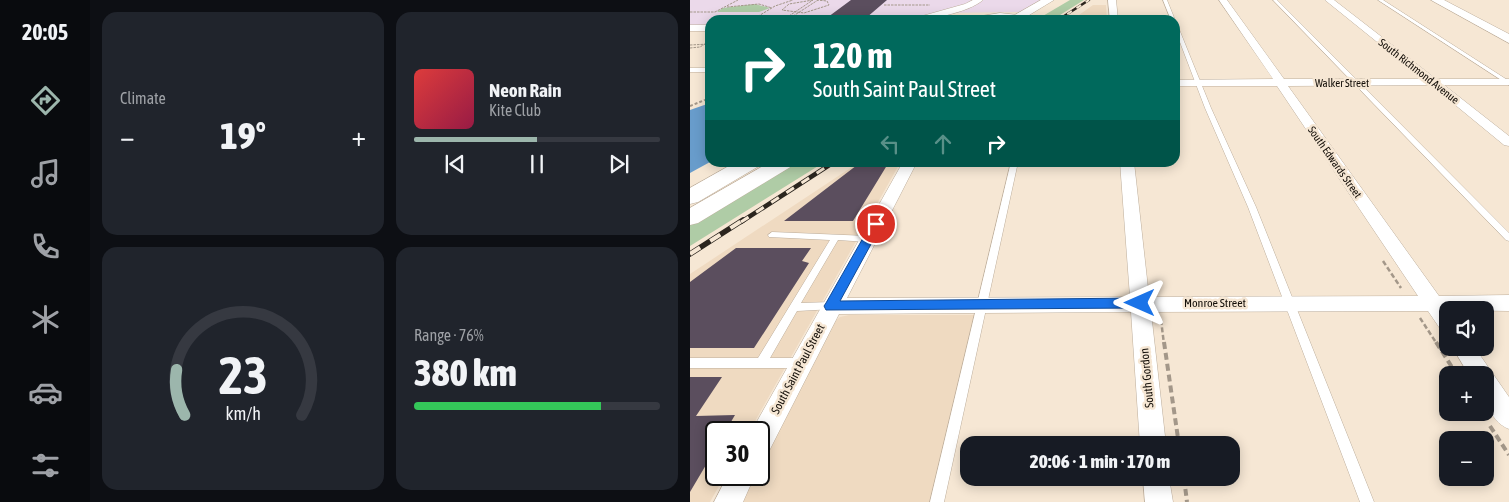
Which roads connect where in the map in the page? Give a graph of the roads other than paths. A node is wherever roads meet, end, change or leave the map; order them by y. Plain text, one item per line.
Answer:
1 (979, 0) edge
2 (1049, 0) edge
3 (1063, 0) edge
4 (1112, 0) edge
5 (1165, 0) edge
6 (1223, 0) edge
7 (1274, 0) edge
8 (1329, 0) edge
9 (1380, 0) edge
10 (1436, 0) edge
11 (932, 15) edge
12 (1028, 15) edge
13 (1030, 15) edge
14 (1114, 15) edge
15 (1172, 15) edge
16 (690, 28) edge
17 (705, 28) edge
18 (1180, 36) edge
19 (1509, 40) edge
20 (690, 70) edge
21 (705, 70) edge
22 (1354, 82) junction
23 (1433, 82) junction
24 (1509, 82) edge
25 (1180, 83) edge
26 (1199, 83) junction
27 (1280, 83) junction
28 (1509, 142) edge
29 (743, 167) edge
30 (777, 167) edge
31 (907, 167) edge
32 (1015, 167) edge
33 (1127, 167) edge
34 (690, 197) edge
35 (690, 218) edge
36 (772, 235) dead end
37 (836, 237) junction
38 (1509, 238) edge
39 (868, 239) junction
40 (1140, 303) junction
41 (1288, 303) junction
42 (1433, 303) junction
43 (1509, 303) edge
44 (982, 305) junction
45 (831, 306) junction
46 (794, 307) junction
47 (1439, 311) edge
48 (690, 363) edge
49 (761, 363) junction
50 (802, 363) junction
51 (1494, 394) edge
52 (1509, 417) edge
53 (770, 423) edge
54 (1152, 436) edge
55 (736, 486) edge
56 (1157, 486) edge
57 (728, 502) edge
58 (937, 502) edge
59 (1159, 502) edge
60 (1366, 502) edge

1 - 11 street
2 - 12 main road
3 - 13 main road
4 - 14 street
5 - 15 lane
6 - 27 street, South Edwards Street
7 - 22 lane
8 - 23 street, South Richmond Avenue
9 - 24 lane
10 - 19 main road
16 - 17 street
18 - 26 lane
20 - 21 lane
22 - 23 street, Walker Street
22 - 27 street, Walker Street
22 - 38 lane
23 - 24 street, Walker Street
23 - 28 street, South Richmond Avenue
25 - 26 street, Walker Street
26 - 27 street, Walker Street
26 - 41 lane
27 - 42 street, South Edwards Street
29 - 34 main road
30 - 35 main road
31 - 39 street, South Saint Paul Street
32 - 44 lane
33 - 40 street, South Gordon
36 - 37 lane
37 - 39 lane
37 - 46 lane
39 - 45 street, South Saint Paul Street
40 - 41 street, Monroe Street
40 - 44 street, Monroe Street
40 - 54 street, South Gordon
41 - 42 street, Monroe Street
41 - 60 lane
42 - 43 street, Monroe Street
42 - 47 street, South Edwards Street
44 - 45 street, Monroe Street
44 - 58 lane
45 - 46 lane
45 - 50 street, South Saint Paul Street
46 - 49 lane
48 - 49 lane
49 - 50 lane
50 - 53 street, South Saint Paul Street
51 - 52 street
55 - 57 street
56 - 59 street

